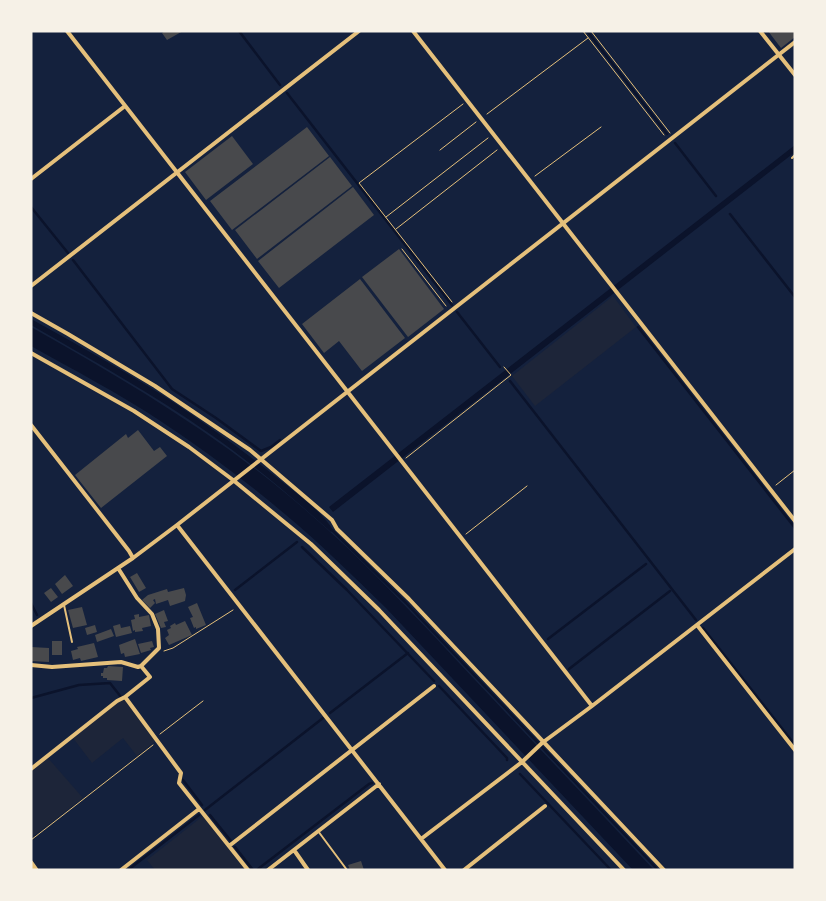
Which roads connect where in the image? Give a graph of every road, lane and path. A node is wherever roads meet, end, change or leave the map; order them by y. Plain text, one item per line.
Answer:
1 (67, 31) edge
2 (359, 31) edge
3 (413, 31) edge
4 (583, 31) edge
5 (591, 31) edge
6 (760, 31) edge
7 (588, 38) junction
8 (795, 42) edge
9 (779, 55) junction
10 (795, 75) edge
11 (467, 101) junction
12 (125, 106) junction
13 (481, 118) junction
14 (601, 127) dead end
15 (493, 134) junction
16 (673, 137) junction
17 (669, 141) junction
18 (503, 146) junction
19 (440, 150) dead end
20 (795, 155) edge
21 (792, 158) dead end
22 (176, 173) junction
23 (31, 179) edge
24 (530, 180) junction
25 (386, 217) junction
26 (563, 224) junction
27 (395, 229) junction
28 (402, 249) dead end
29 (31, 286) edge
30 (455, 306) junction
31 (450, 311) junction
32 (31, 313) edge
33 (31, 353) edge
34 (505, 367) dead end
35 (348, 392) junction
36 (31, 425) edge
37 (260, 460) junction
38 (401, 461) junction
39 (795, 470) edge
40 (233, 480) junction
41 (527, 486) dead end
42 (770, 490) junction
43 (795, 521) edge
44 (177, 524) junction
45 (461, 538) junction
46 (795, 549) edge
47 (133, 558) junction
48 (118, 568) junction
49 (64, 605) junction
50 (240, 606) junction
51 (697, 625) junction
52 (31, 626) edge
53 (72, 642) dead end
54 (159, 648) junction
55 (31, 665) edge
56 (141, 666) junction
57 (434, 686) dead end
58 (125, 697) junction
59 (203, 701) dead end
60 (592, 706) junction
61 (156, 740) junction
62 (543, 742) junction
63 (352, 750) junction
64 (795, 750) edge
65 (522, 762) junction
66 (31, 769) edge
67 (379, 784) junction
68 (545, 806) dead end
69 (199, 809) junction
70 (318, 831) junction
71 (421, 839) junction
72 (31, 840) edge
73 (229, 846) junction
74 (294, 850) junction
75 (31, 864) edge
76 (36, 870) edge
77 (121, 870) edge
78 (248, 870) edge
79 (268, 870) edge
80 (308, 870) edge
81 (347, 870) edge
82 (445, 870) edge
83 (464, 870) edge
84 (624, 870) edge
85 (664, 870) edge

1 - 12 street
2 - 22 street
3 - 11 street
4 - 7 path
5 - 16 path
6 - 9 street
7 - 13 path
7 - 17 path
8 - 9 street
9 - 10 street
9 - 16 street
11 - 13 street
11 - 25 path
12 - 22 street
12 - 23 street
13 - 15 street
13 - 19 path
14 - 24 path
15 - 18 street
15 - 25 path
16 - 17 street
17 - 26 street
18 - 24 street
18 - 27 path
20 - 21 lane
22 - 29 street
22 - 35 street
24 - 26 street
25 - 27 path
26 - 30 street
26 - 42 street
27 - 30 path
28 - 31 path
30 - 31 street
31 - 35 street
32 - 37 street
33 - 40 street
34 - 38 path
35 - 37 street
35 - 38 street
36 - 47 street
37 - 40 street
37 - 62 street
38 - 45 street
39 - 42 path
40 - 44 street
40 - 65 street
41 - 45 path
42 - 43 street
44 - 47 street
44 - 50 street
45 - 60 street
46 - 51 street
47 - 48 street
48 - 49 street
48 - 54 street
49 - 52 street
49 - 53 lane
50 - 54 path
50 - 63 street
51 - 60 street
51 - 64 street
54 - 56 street
55 - 56 street
56 - 58 street
57 - 63 street
58 - 61 street
58 - 66 street
59 - 61 path
60 - 62 street
61 - 69 street
61 - 72 path
62 - 65 street
62 - 85 street
63 - 67 street
63 - 73 street
65 - 71 street
65 - 84 street
67 - 70 street
67 - 71 street
68 - 83 street
69 - 73 street
69 - 77 street
70 - 74 street
70 - 81 lane
71 - 82 street
73 - 78 street
74 - 79 street
74 - 80 street
75 - 76 street

